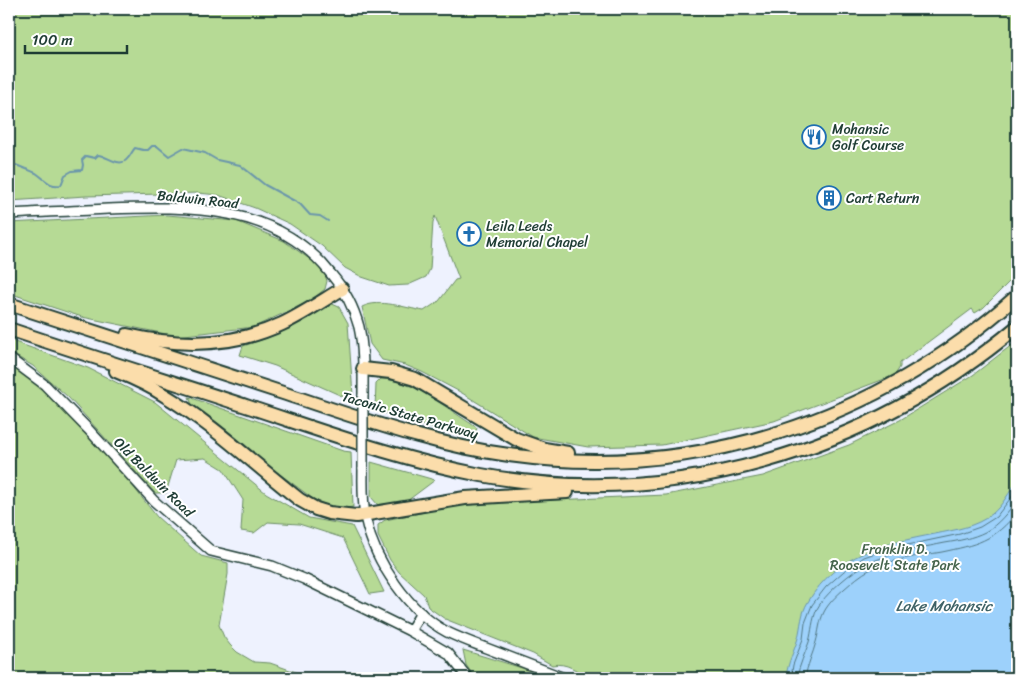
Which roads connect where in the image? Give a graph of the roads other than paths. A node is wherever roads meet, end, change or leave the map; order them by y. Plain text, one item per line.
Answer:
1 (9, 214) edge
2 (342, 289) junction
3 (1017, 296) edge
4 (9, 304) edge
5 (54, 319) junction
6 (1017, 327) edge
7 (9, 329) edge
8 (51, 343) junction
9 (9, 358) edge
10 (363, 369) junction
11 (633, 460) junction
12 (683, 478) junction
13 (365, 515) junction
14 (421, 613) junction
15 (410, 630) junction
16 (447, 632) junction
17 (440, 647) junction
18 (468, 678) edge
19 (564, 678) edge

1 - 2 street, Baldwin Road
2 - 5 highway
2 - 10 street, Baldwin Road
3 - 11 highway, Taconic State Parkway
4 - 5 highway, Taconic State Parkway
5 - 11 highway, Taconic State Parkway
6 - 12 highway
7 - 8 highway
8 - 12 highway
8 - 13 highway
9 - 15 street, Old Baldwin Road
10 - 11 highway
10 - 13 street, Baldwin Road, bridge
12 - 13 highway
13 - 14 street, Baldwin Road
14 - 15 street
14 - 16 street, Baldwin Road
15 - 17 street, Old Baldwin Road
16 - 17 street
16 - 19 street, Baldwin Road
17 - 18 street

